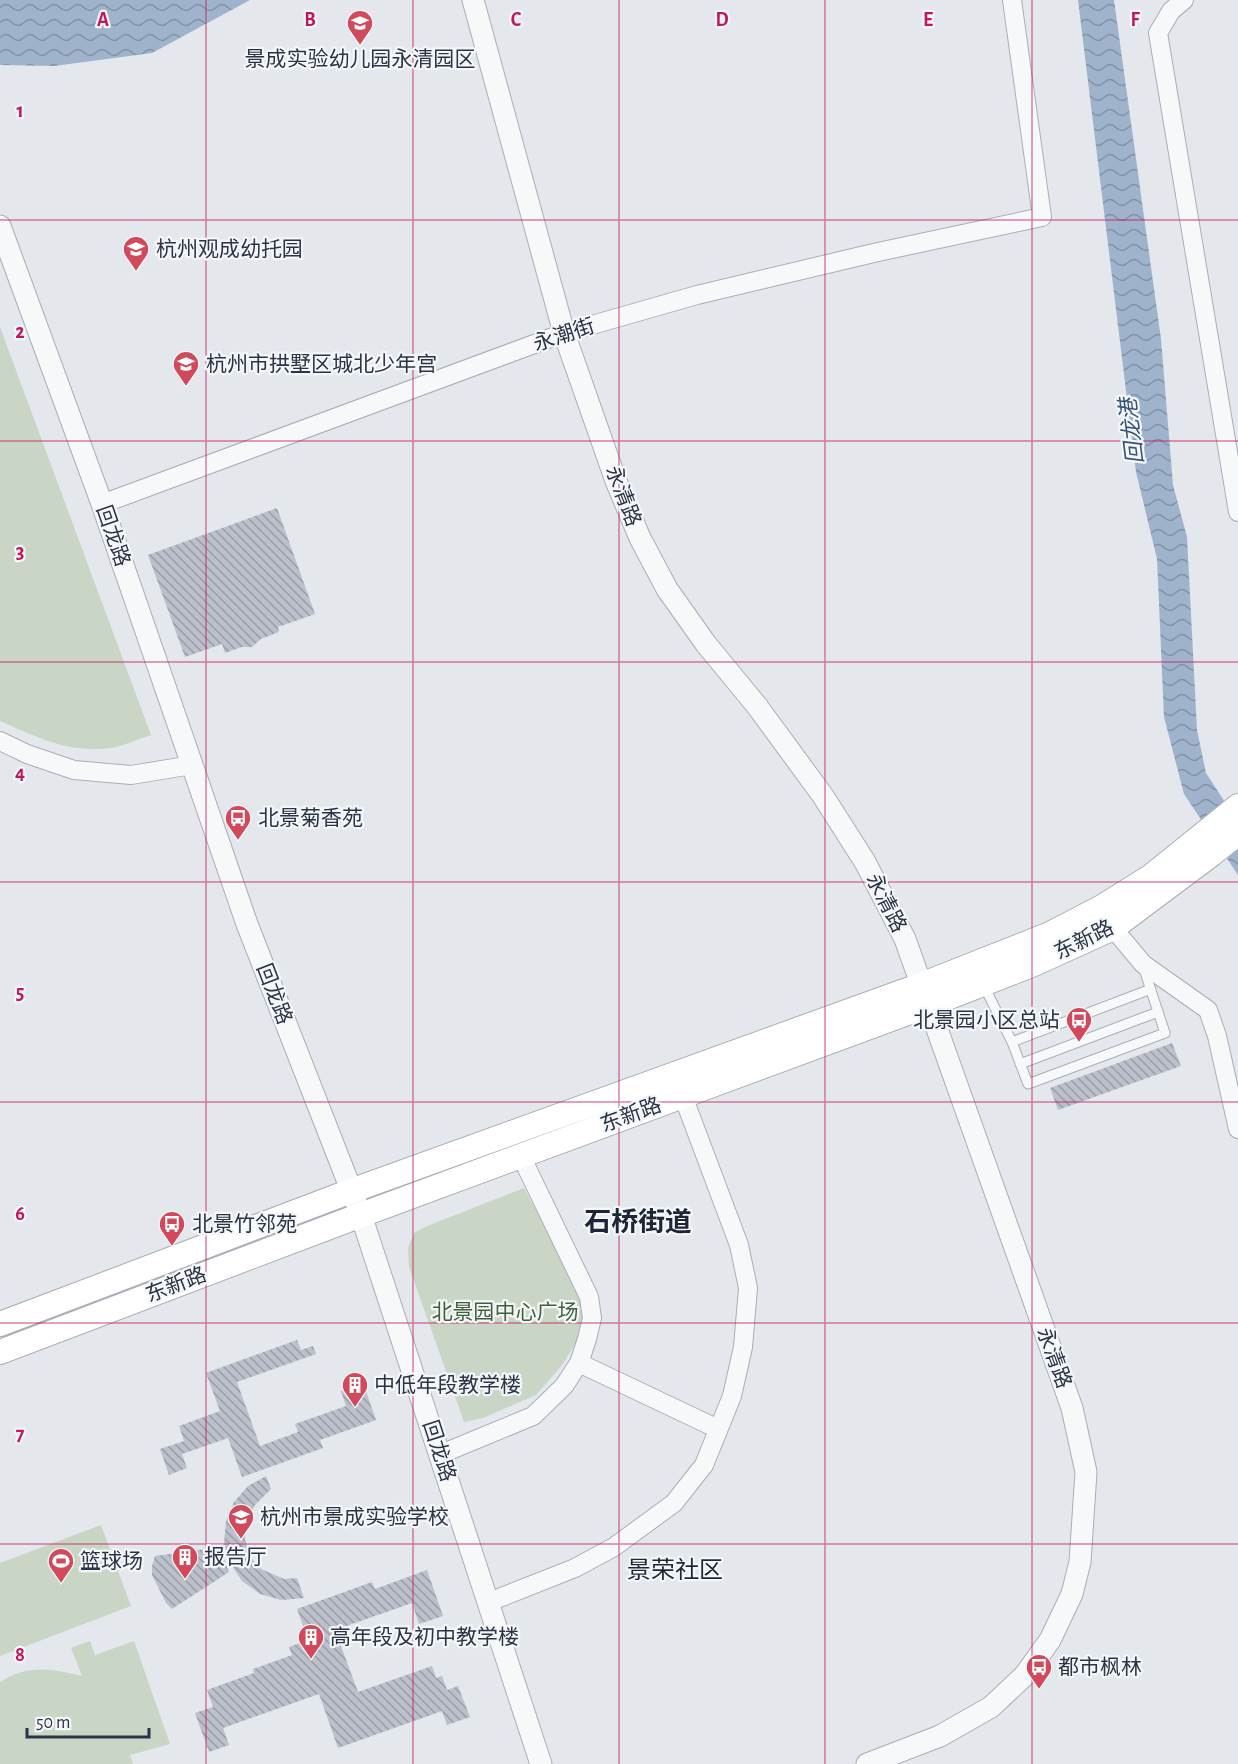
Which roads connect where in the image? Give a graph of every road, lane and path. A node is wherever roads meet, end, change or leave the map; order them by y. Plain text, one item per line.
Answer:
1 (473, 0) edge
2 (1012, 0) edge
3 (1184, 0) edge
4 (0, 226) edge
5 (564, 333) junction
6 (102, 504) junction
7 (1238, 512) edge
8 (0, 741) edge
9 (192, 765) junction
10 (1238, 806) edge
11 (1238, 832) edge
12 (1207, 846) junction
13 (1113, 928) junction
14 (1143, 964) junction
15 (983, 984) junction
16 (1151, 989) junction
17 (925, 995) junction
18 (1158, 1012) junction
19 (1012, 1042) junction
20 (1020, 1064) junction
21 (683, 1096) junction
22 (1238, 1129) edge
23 (521, 1156) junction
24 (351, 1191) junction
25 (361, 1215) junction
26 (0, 1324) edge
27 (0, 1352) edge
28 (579, 1363) junction
29 (718, 1429) junction
30 (441, 1454) junction
31 (489, 1602) junction
32 (541, 1764) edge
33 (867, 1764) edge

1 - 5 street, 永清路
2 - 5 street, 永潮街
3 - 7 street
4 - 6 street, 回龙路
5 - 6 street, 永潮街
5 - 17 street, 永清路
6 - 9 street, 回龙路
8 - 9 street
9 - 24 street, 回龙路
10 - 12 main road, 东新路
11 - 12 main road, 东新路
12 - 13 main road, 东新路
12 - 17 main road, 东新路
13 - 14 street
13 - 15 main road, 东新路
14 - 16 lane
14 - 22 street
15 - 17 main road, 东新路
15 - 19 lane
16 - 18 lane
16 - 19 lane
17 - 21 main road, 东新路
17 - 24 main road, 东新路
17 - 33 street, 永清路
18 - 20 lane
18 - 20 lane
19 - 20 lane
21 - 23 main road, 东新路
21 - 29 street
23 - 25 main road, 东新路
23 - 28 street
24 - 25 street, 回龙路
24 - 26 main road, 东新路
25 - 27 main road, 东新路
25 - 30 street, 回龙路
28 - 29 street
28 - 30 street
29 - 31 street
30 - 31 street, 回龙路
31 - 32 street, 回龙路

